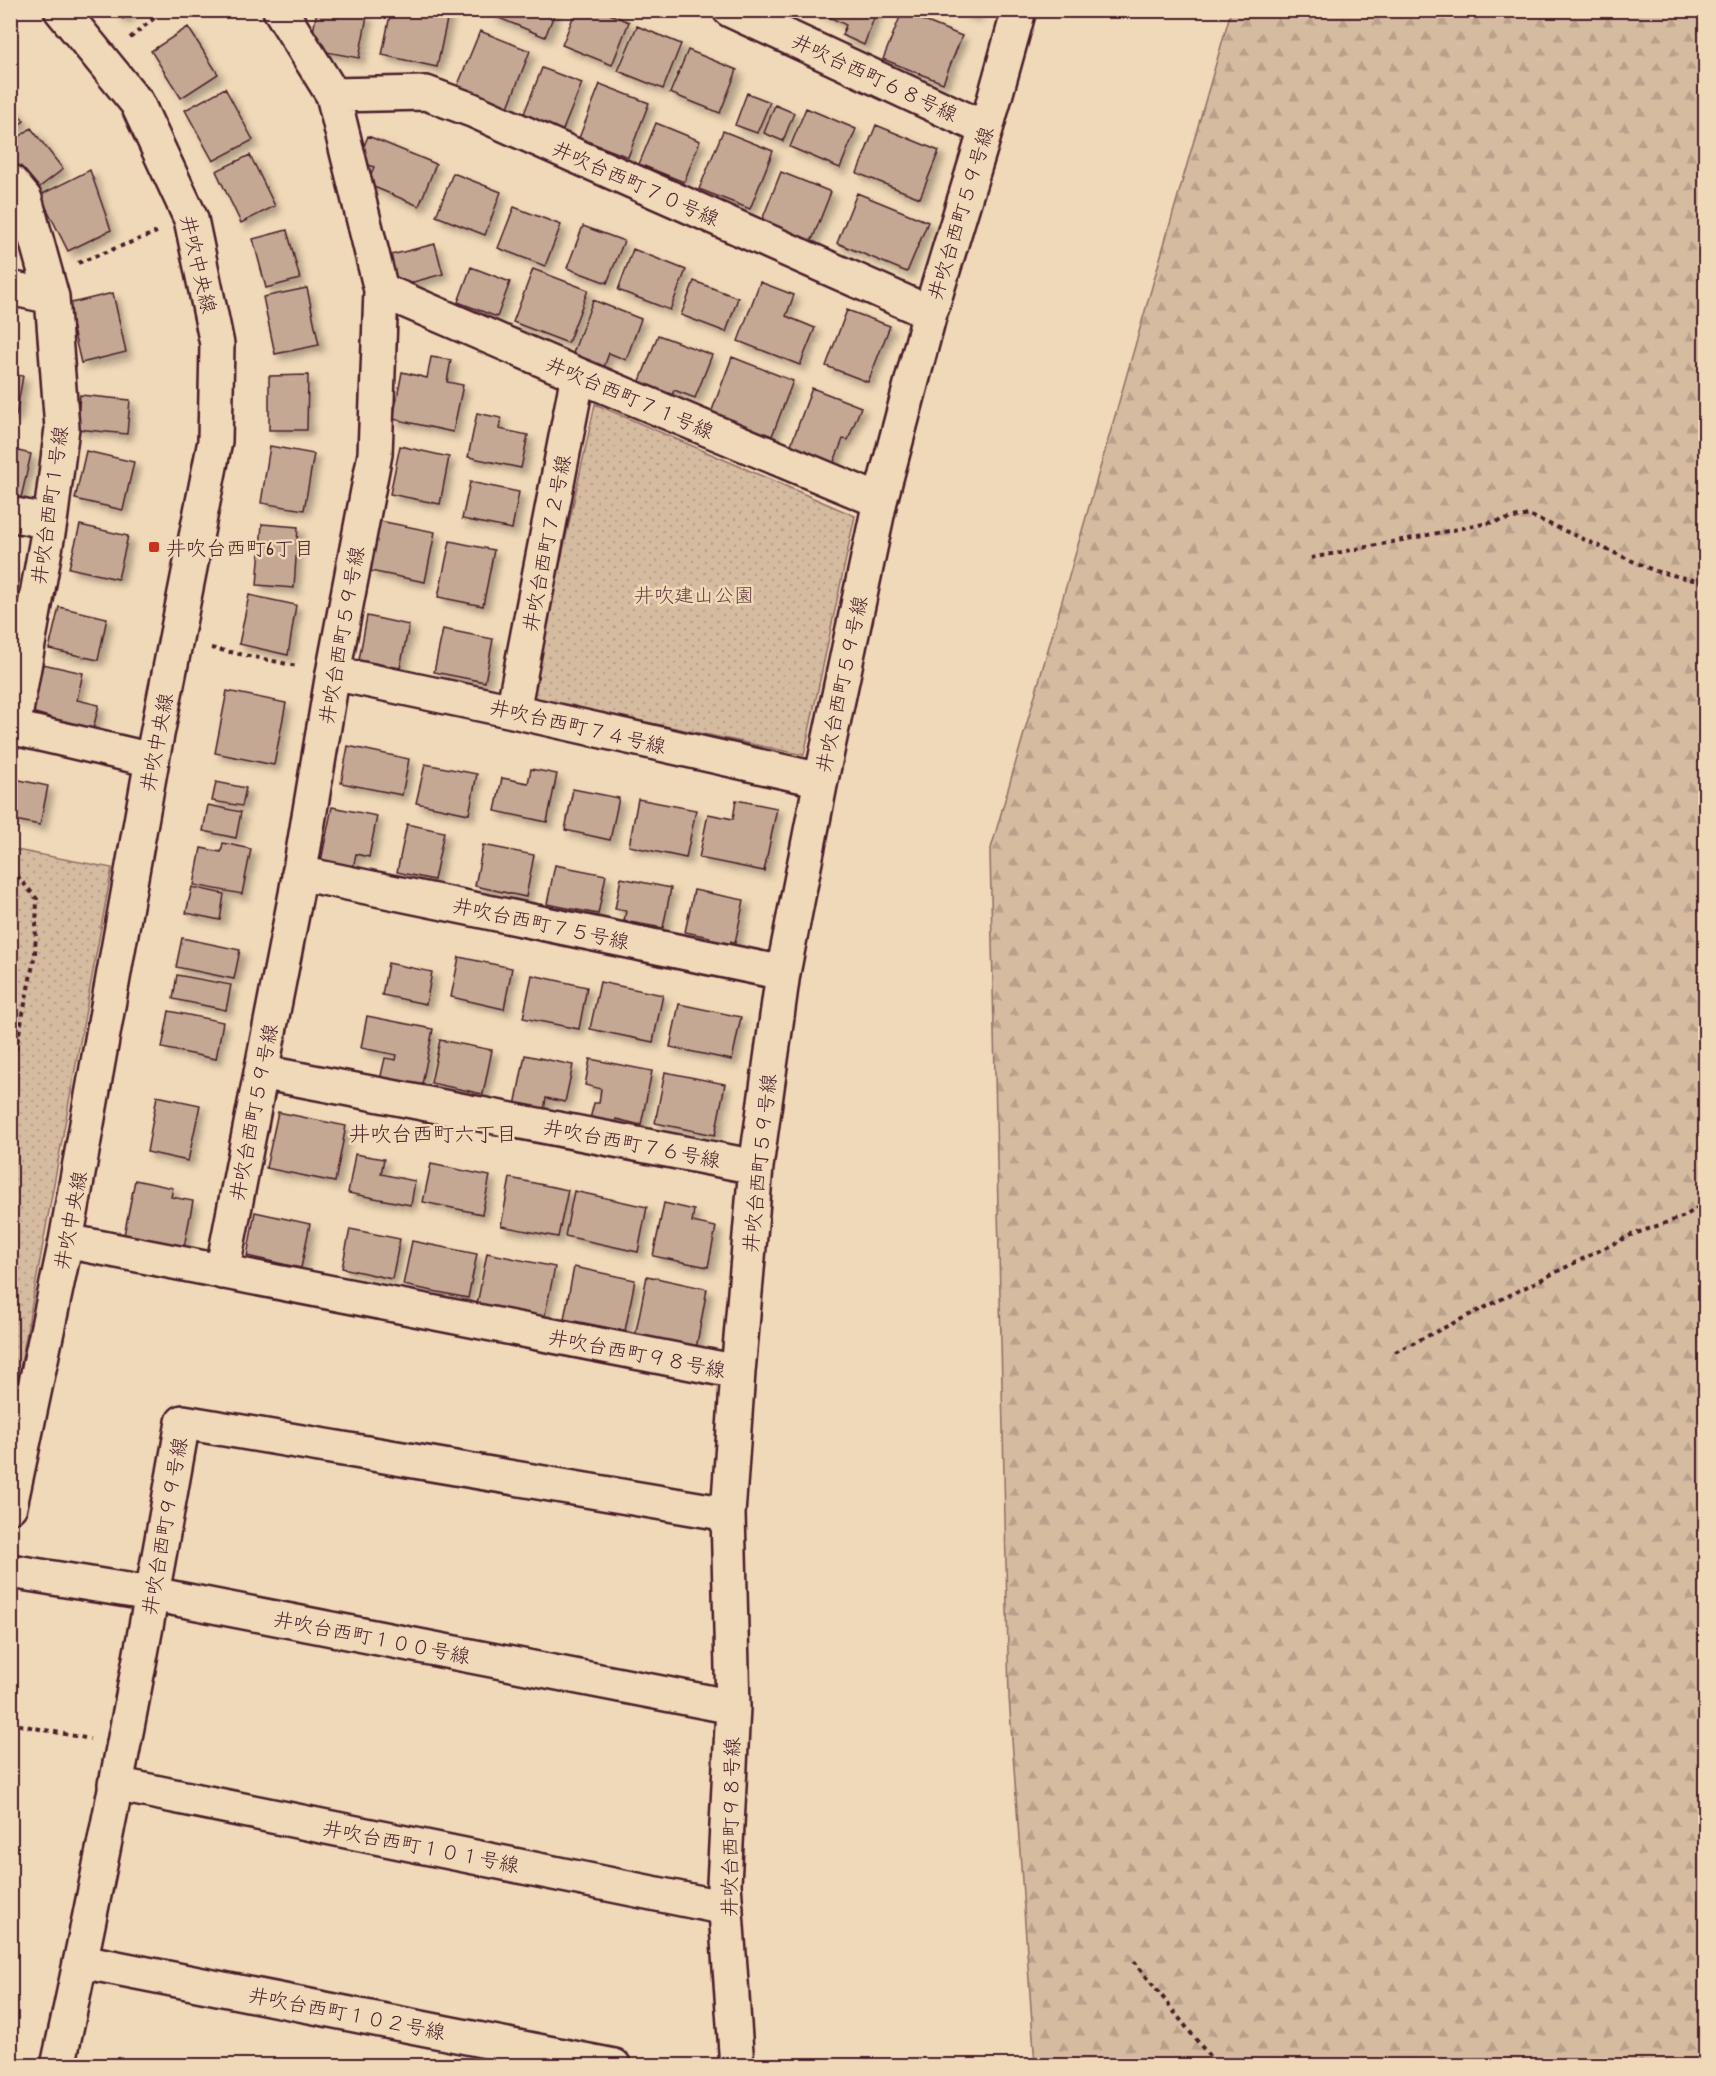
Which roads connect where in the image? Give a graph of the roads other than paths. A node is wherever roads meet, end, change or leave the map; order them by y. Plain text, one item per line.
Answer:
1 (61, 10) edge
2 (280, 10) edge
3 (730, 10) edge
4 (1019, 10) edge
5 (333, 95) junction
6 (986, 129) junction
7 (10, 181) edge
8 (49, 286) junction
9 (10, 288) edge
10 (381, 290) junction
11 (930, 313) junction
12 (578, 375) junction
13 (880, 501) junction
14 (10, 514) edge
15 (50, 522) junction
16 (333, 673) junction
17 (513, 711) junction
18 (12, 727) edge
19 (152, 760) junction
20 (821, 780) junction
21 (299, 873) junction
22 (783, 973) junction
23 (261, 1072) junction
24 (756, 1167) junction
25 (66, 1241) junction
26 (222, 1272) junction
27 (738, 1372) junction
28 (10, 1506) edge
29 (728, 1514) junction
30 (10, 1571) edge
31 (152, 1594) junction
32 (733, 1707) junction
33 (115, 1784) junction
34 (726, 1908) junction
35 (81, 1961) junction
36 (58, 2066) edge
37 (614, 2066) edge
38 (737, 2066) edge

1 - 19 street, 井吹中央線
2 - 5 street, 井吹台西町５９号線
3 - 6 street, 井吹台西町６８号線
4 - 6 street, 井吹台西町５９号線
5 - 10 street, 井吹台西町５９号線
5 - 11 street, 井吹台西町７０号線
6 - 11 street, 井吹台西町５９号線
7 - 8 street, 井吹台西町１号線
8 - 9 street
8 - 15 street, 井吹台西町１号線
10 - 12 street, 井吹台西町７１号線
10 - 16 street, 井吹台西町５９号線
11 - 13 street, 井吹台西町５９号線
12 - 13 street, 井吹台西町７１号線
12 - 17 street, 井吹台西町７２号線
13 - 20 street, 井吹台西町５９号線
14 - 15 street
15 - 18 street, 井吹台西町１号線
16 - 17 street, 井吹台西町７４号線
16 - 21 street, 井吹台西町５９号線
17 - 20 street, 井吹台西町７４号線
18 - 19 street, 井吹台西町１号線
19 - 25 street, 井吹中央線
20 - 22 street, 井吹台西町５９号線
21 - 22 street, 井吹台西町７５号線
21 - 23 street, 井吹台西町５９号線
22 - 24 street, 井吹台西町５９号線
23 - 24 street, 井吹台西町７６号線
23 - 26 street, 井吹台西町５９号線
24 - 27 street, 井吹台西町５９号線
25 - 26 street, 井吹台西町９８号線
25 - 28 street, 井吹中央線
26 - 27 street, 井吹台西町９８号線
27 - 29 street, 井吹台西町９８号線
29 - 31 street, 井吹台西町９９号線
29 - 32 street, 井吹台西町９８号線
30 - 31 street, 井吹台西町１００号線
31 - 32 street, 井吹台西町１００号線
31 - 33 street, 井吹台西町９９号線
32 - 34 street, 井吹台西町９８号線
33 - 34 street, 井吹台西町１０１号線
33 - 35 street, 井吹台西町９９号線
34 - 38 street, 井吹台西町９８号線
35 - 36 street, 井吹台西町９９号線
35 - 37 street, 井吹台西町１０２号線

